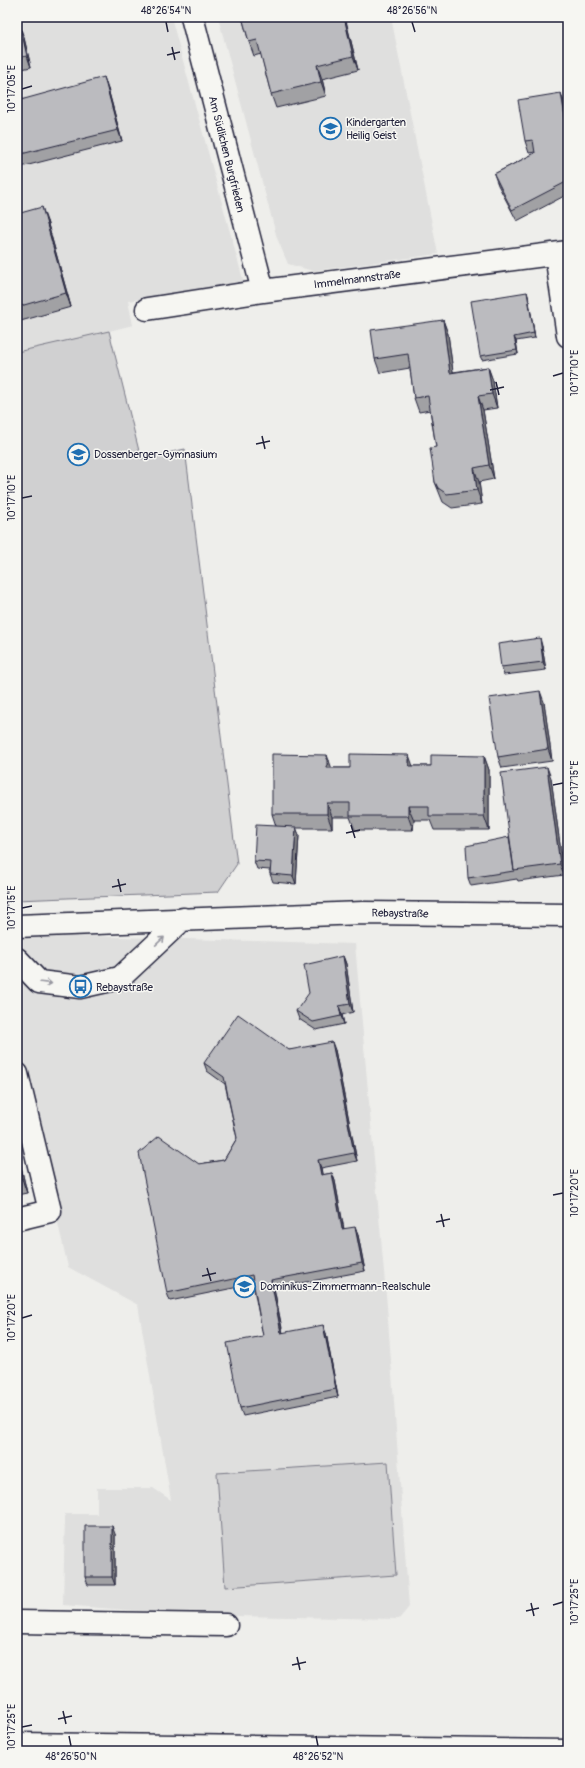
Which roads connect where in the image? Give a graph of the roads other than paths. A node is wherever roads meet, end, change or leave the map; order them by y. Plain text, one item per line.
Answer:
1 (192, 17) edge
2 (562, 253) edge
3 (263, 291) junction
4 (147, 309) dead end
5 (568, 336) edge
6 (568, 915) edge
7 (183, 919) junction
8 (17, 926) edge
9 (17, 959) edge
10 (17, 1074) edge
11 (17, 1218) edge
12 (17, 1622) edge
13 (226, 1625) dead end
14 (17, 1744) edge
15 (568, 1751) edge

1 - 3 street, Am Südlichen Burgfrieden
2 - 3 street, Immelmannstraße
2 - 5 street
3 - 4 street, Immelmannstraße
6 - 7 street, Rebaystraße
7 - 8 street, Rebaystraße
9 -> 7 street
10 - 11 street
12 - 13 street
14 - 15 street

